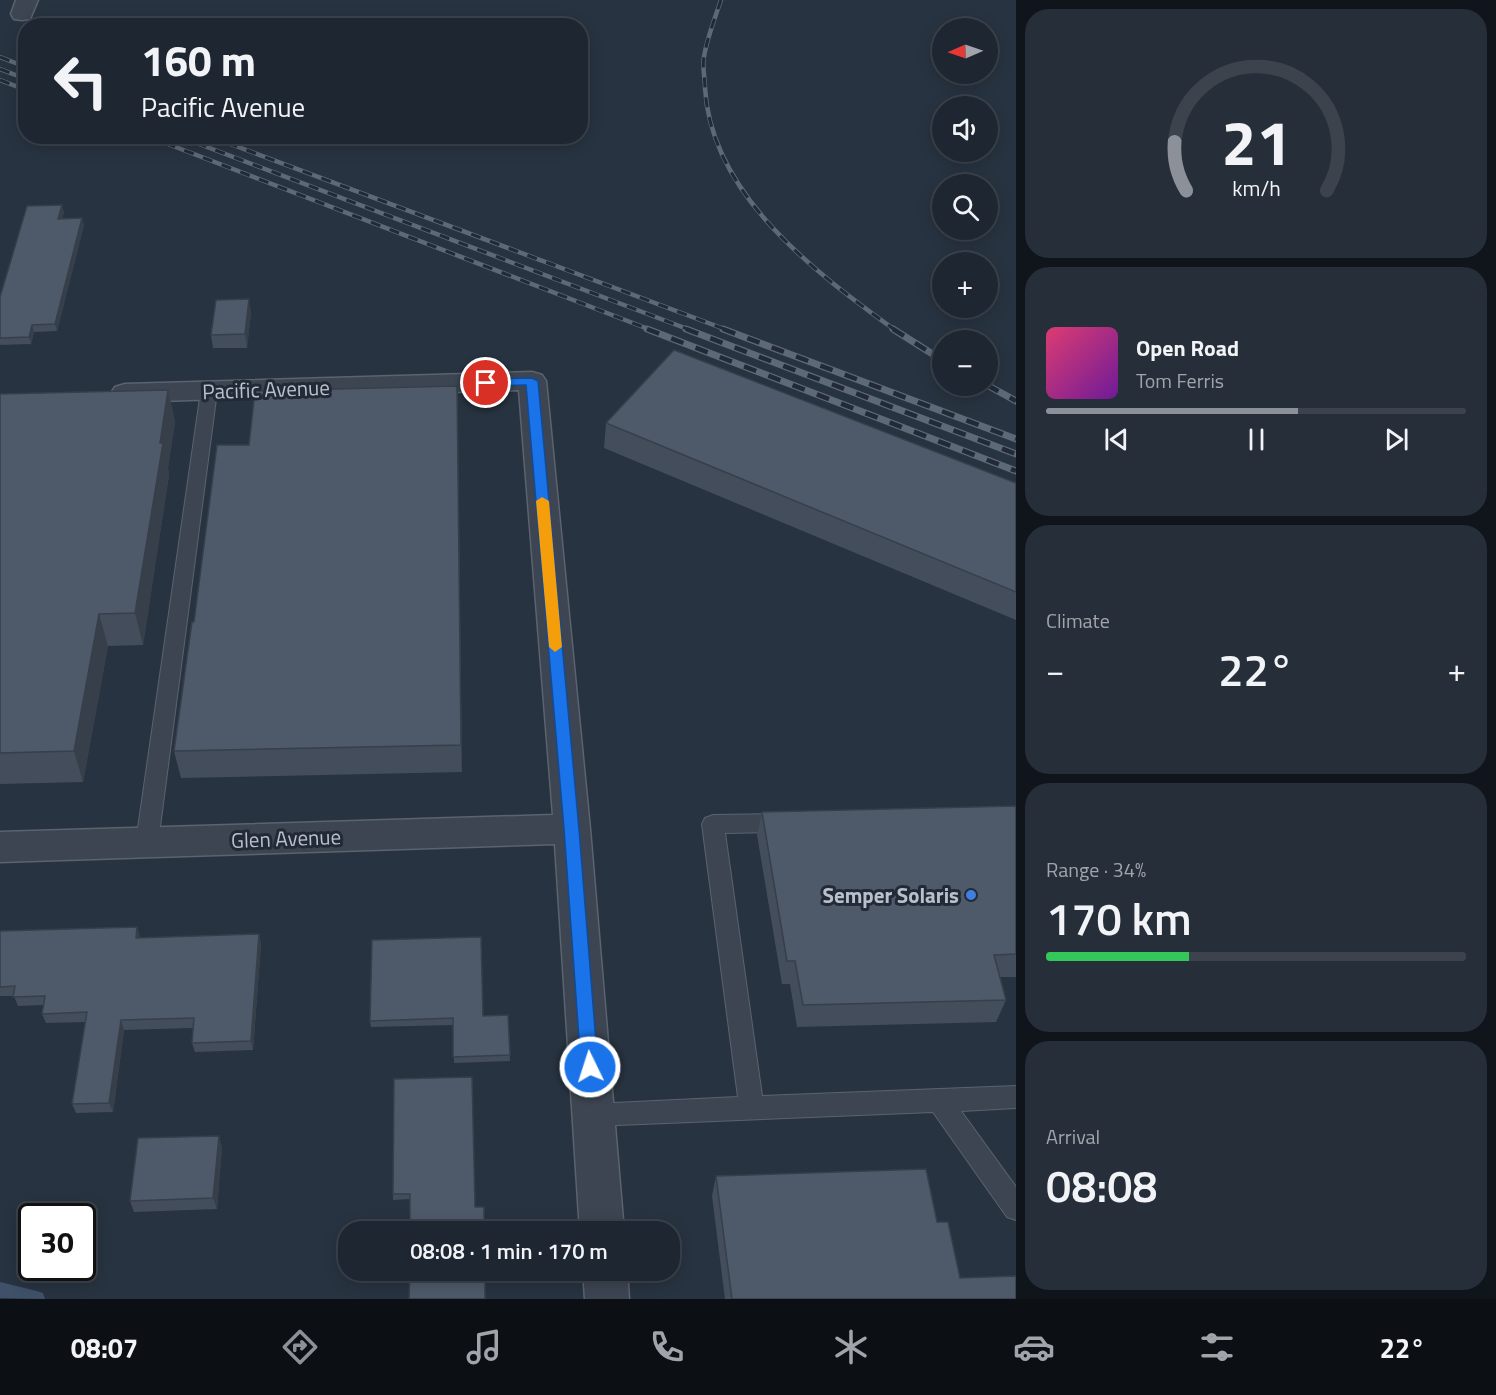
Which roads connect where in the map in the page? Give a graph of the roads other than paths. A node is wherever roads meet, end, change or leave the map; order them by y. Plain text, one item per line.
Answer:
1 (208, 391) junction
2 (104, 394) edge
3 (806, 822) edge
4 (572, 829) junction
5 (147, 842) junction
6 (0, 847) edge
7 (1016, 1097) edge
8 (939, 1100) junction
9 (752, 1108) junction
10 (593, 1115) junction
11 (1016, 1208) edge
12 (601, 1221) edge
13 (606, 1281) edge
14 (607, 1299) edge

1 - 2 street, Pacific Avenue
1 - 4 street, Pacific Avenue
1 - 5 lane
3 - 9 lane
4 - 5 street, Glen Avenue
4 - 10 street
5 - 6 street, Glen Avenue
7 - 8 lane
8 - 9 lane
8 - 11 lane
9 - 10 lane
10 - 12 street
13 - 14 street

